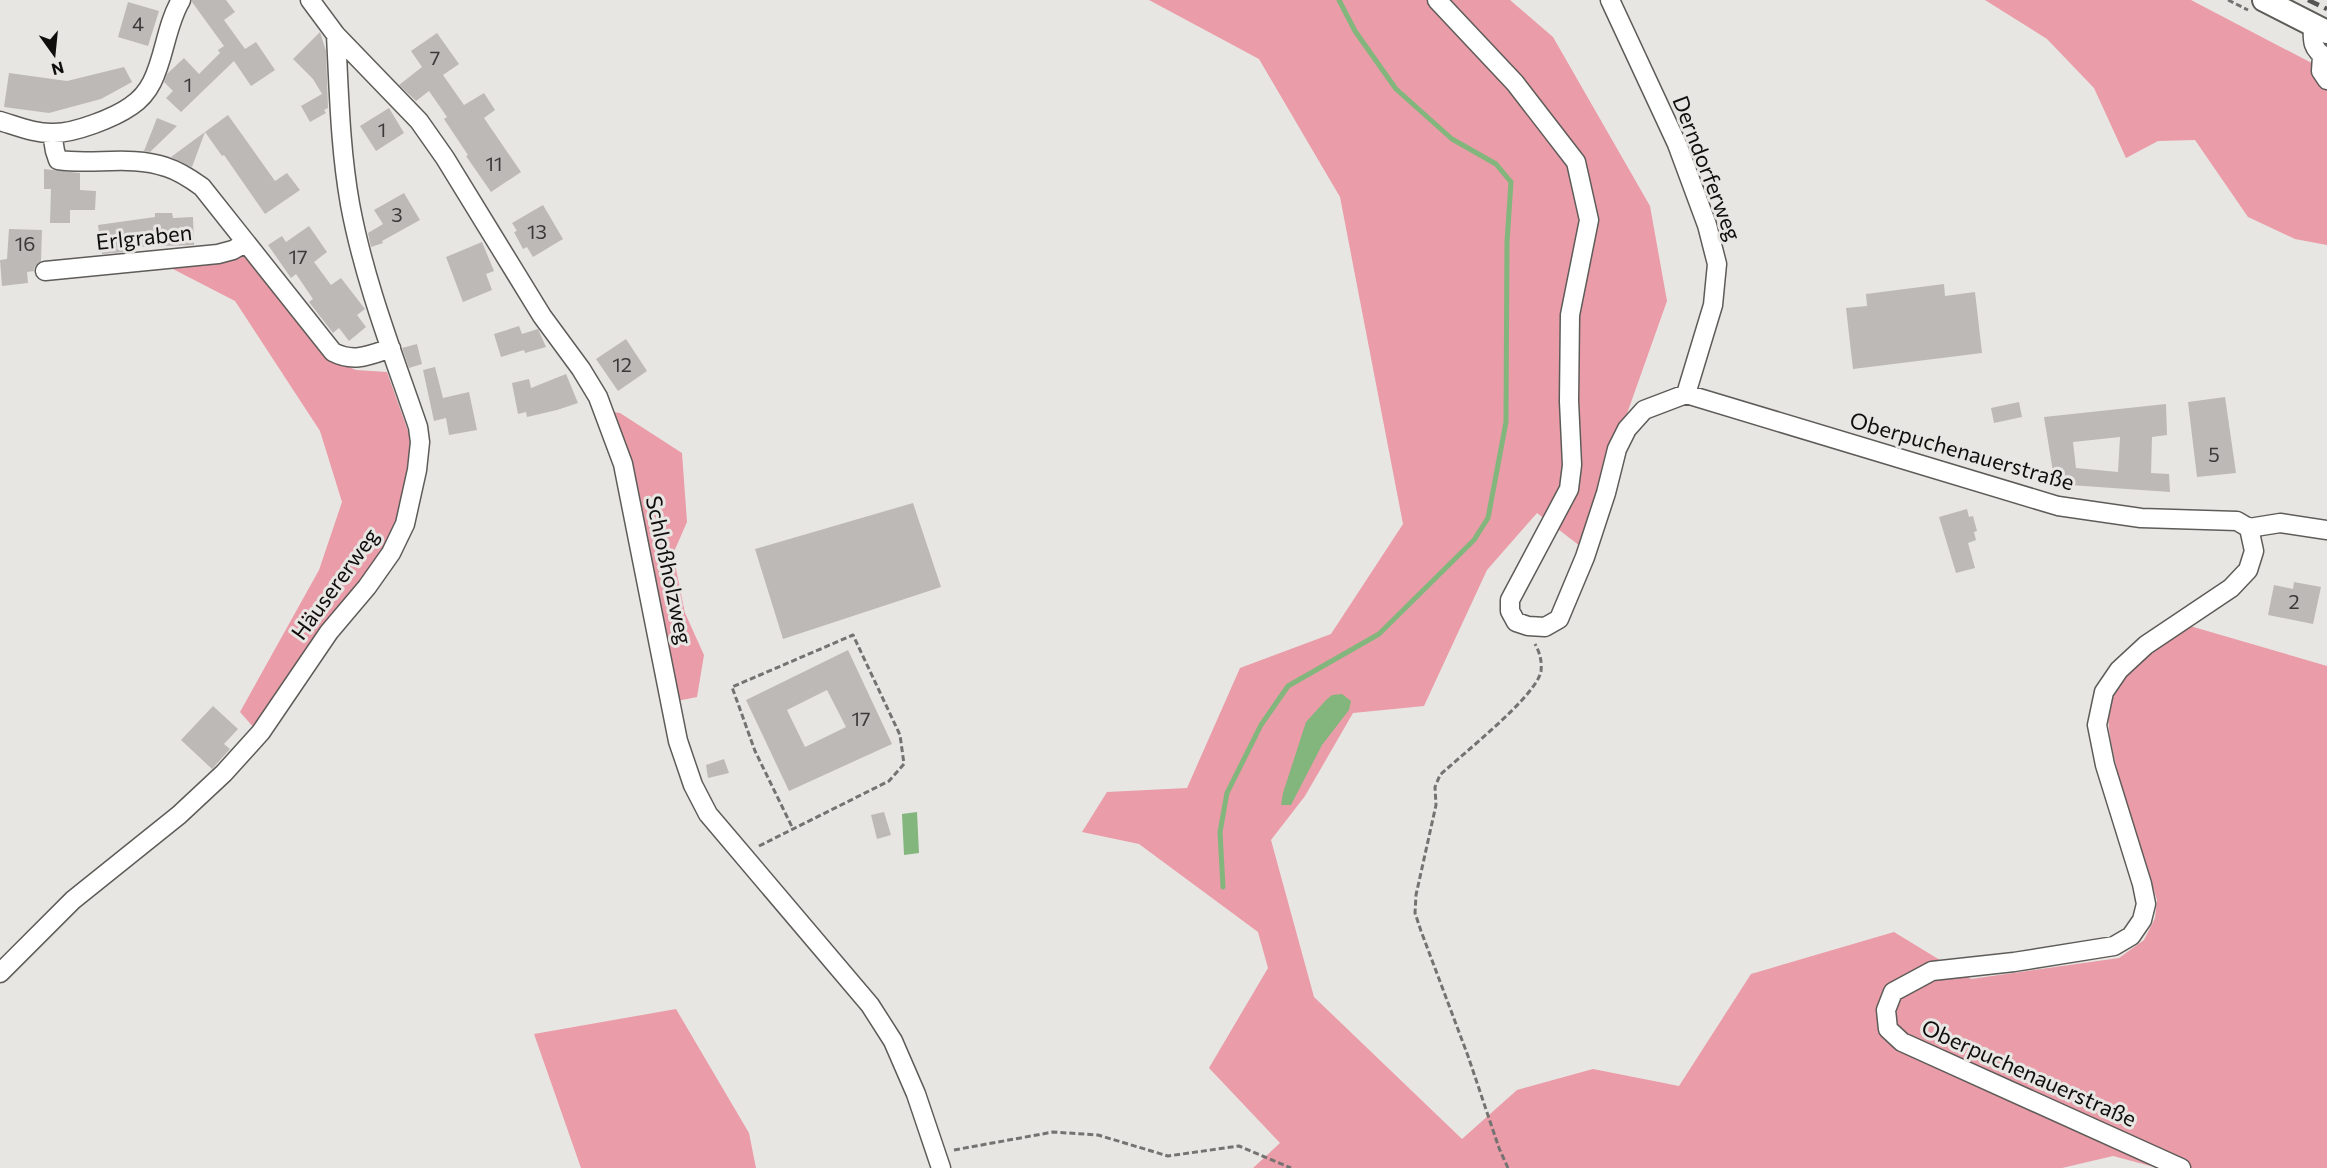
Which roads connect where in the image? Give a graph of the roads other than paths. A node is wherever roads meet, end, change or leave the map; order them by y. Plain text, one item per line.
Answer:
1 (181, 0) edge
2 (310, 0) edge
3 (1437, 0) edge
4 (1610, 0) edge
5 (2260, 7) edge
6 (2320, 28) edge
7 (336, 35) junction
8 (2325, 57) edge
9 (2327, 80) edge
10 (0, 121) edge
11 (52, 134) junction
12 (245, 243) junction
13 (45, 271) dead end
14 (391, 348) junction
15 (1686, 394) junction
16 (2248, 528) junction
17 (2327, 530) edge
18 (0, 973) edge
19 (940, 1160) edge
20 (2181, 1168) edge

1 - 11 street
2 - 7 street, Schloßholzweg
3 - 15 street
4 - 15 street, Derndorferweg
5 - 6 main road
6 - 8 street
7 - 14 street, Häusererweg
7 - 19 street, Schloßholzweg
8 - 9 street
10 - 11 street
11 - 12 street, Erlgraben
12 - 13 street, Erlgraben
12 - 14 street, Erlgraben
14 - 18 street, Häusererweg
15 - 16 street, Oberpuchenauerstraße
16 - 17 street
16 - 20 street, Oberpuchenauerstraße

